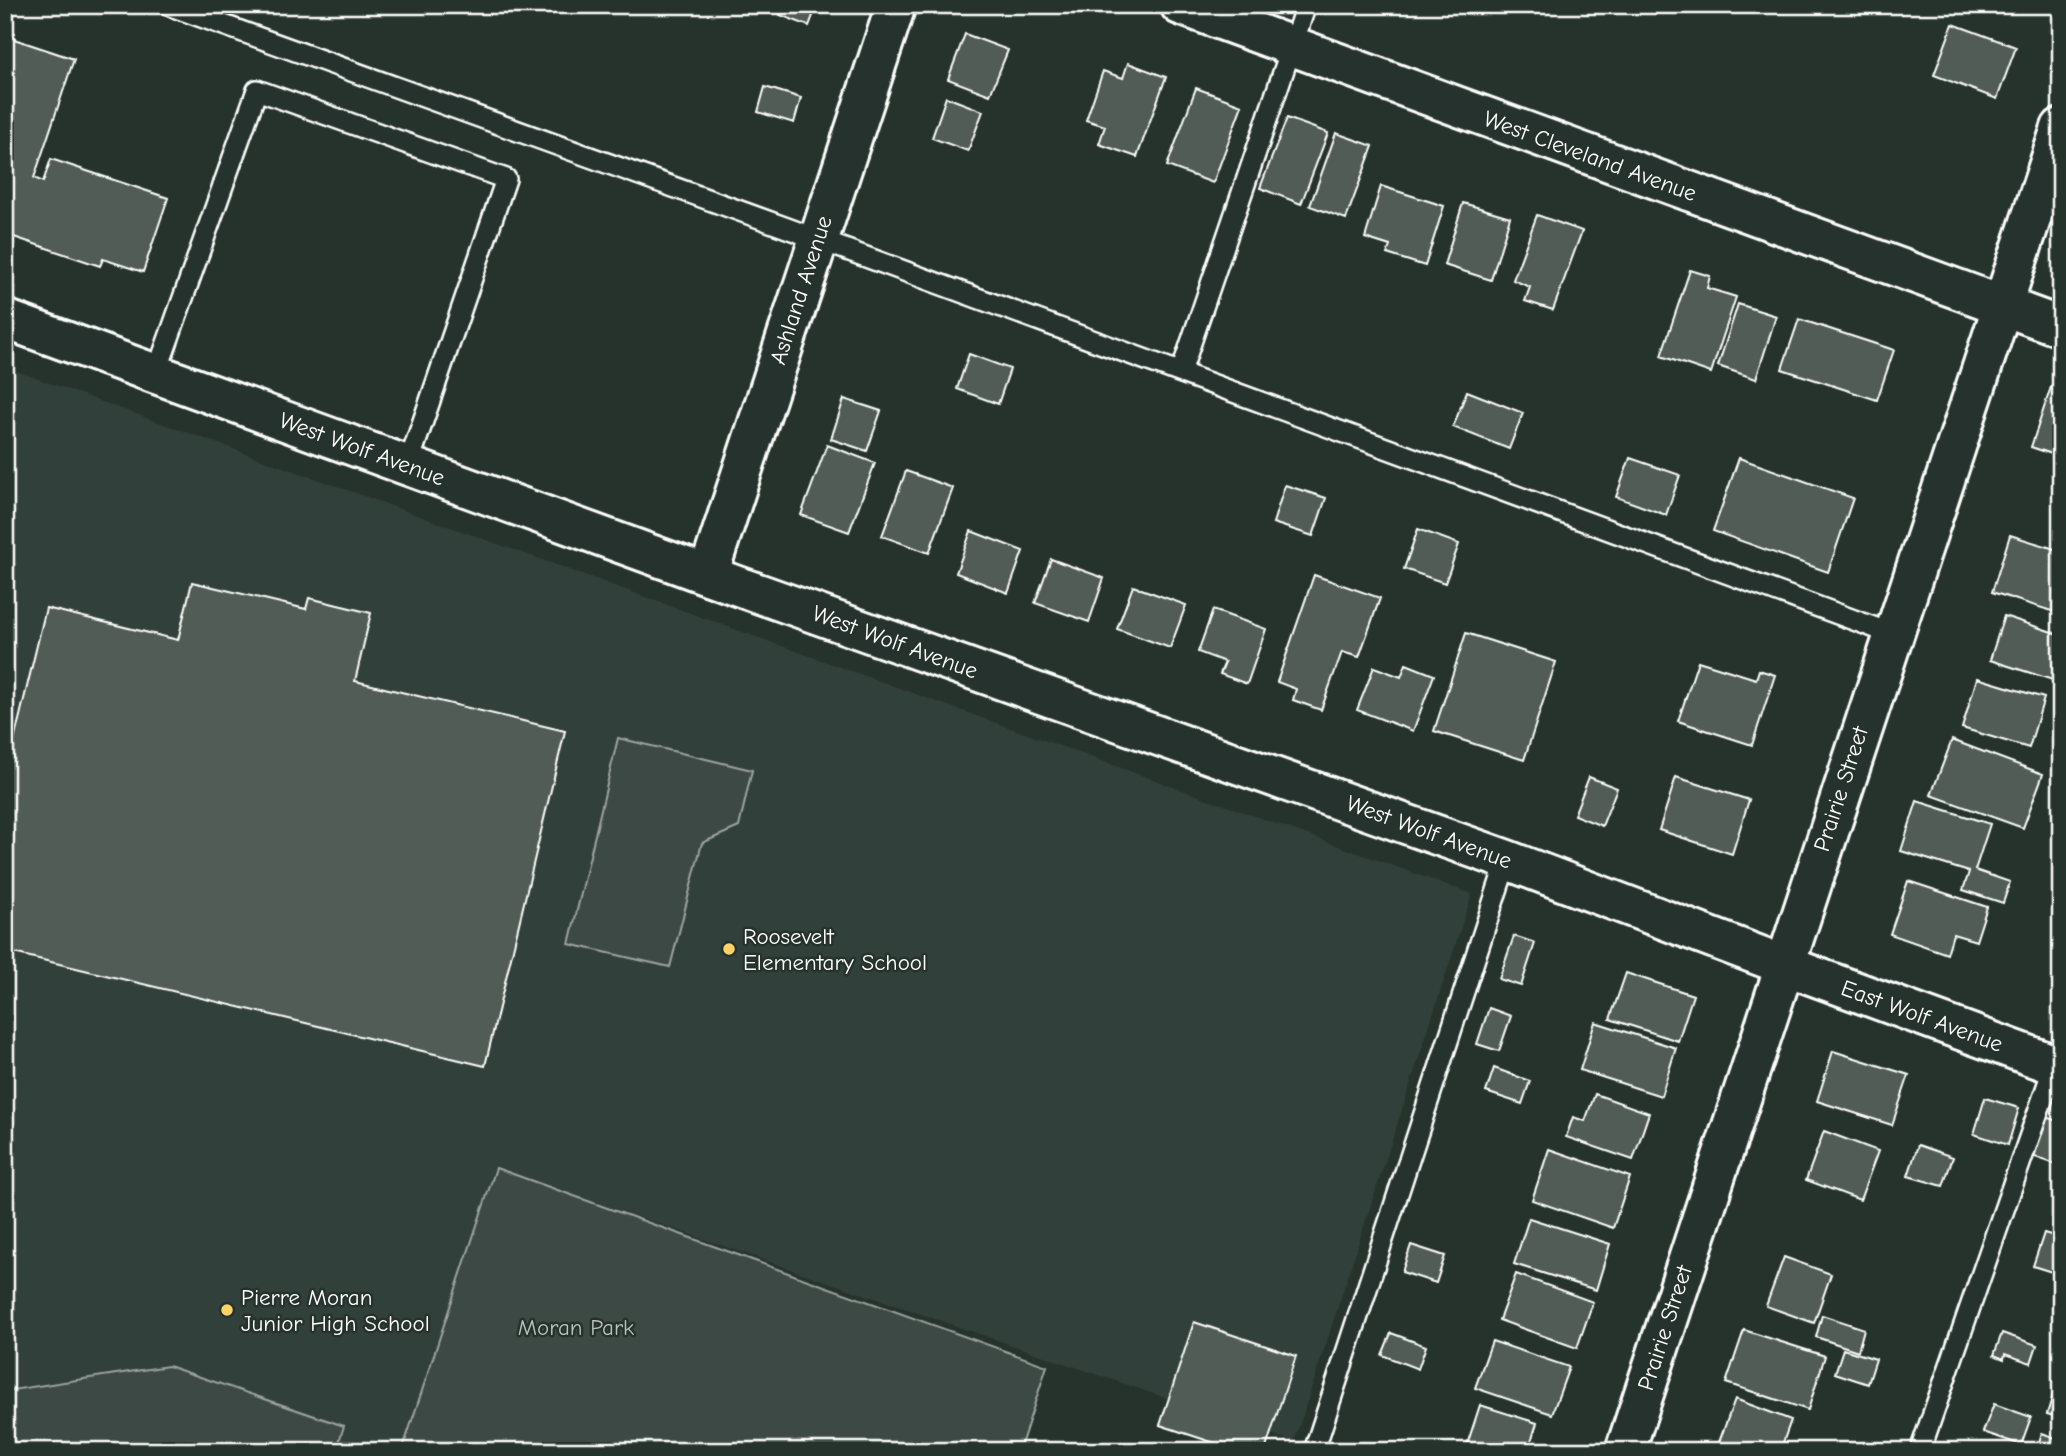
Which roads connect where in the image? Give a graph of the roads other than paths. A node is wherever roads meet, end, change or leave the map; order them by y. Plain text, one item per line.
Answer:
1 (168, 5) edge
2 (896, 5) edge
3 (1180, 5) edge
4 (1306, 5) edge
5 (1292, 46) junction
6 (2061, 128) edge
7 (817, 239) junction
8 (2001, 306) junction
9 (5, 319) edge
10 (2061, 327) edge
11 (1181, 372) junction
12 (156, 374) junction
13 (408, 465) junction
14 (708, 575) junction
15 (1892, 634) junction
16 (1507, 860) junction
17 (1784, 965) junction
18 (2059, 1059) edge
19 (1314, 1451) edge
20 (1625, 1451) edge
21 (1920, 1451) edge

1 - 7 lane
2 - 7 street, Ashland Avenue
3 - 5 street, West Cleveland Avenue
4 - 5 lane
5 - 8 street, West Cleveland Avenue
5 - 11 lane
6 - 8 street, Prairie Street
7 - 11 lane
7 - 14 street, Ashland Avenue
8 - 10 street, West Cleveland Avenue
8 - 15 street, Prairie Street
9 - 12 street, West Wolf Avenue
11 - 15 lane
12 - 13 street, West Wolf Avenue
12 - 13 lane
13 - 14 street, West Wolf Avenue
14 - 16 street, West Wolf Avenue
15 - 17 street, Prairie Street
16 - 17 street, West Wolf Avenue
16 - 19 lane
17 - 18 street, East Wolf Avenue
17 - 20 street, Prairie Street
18 - 21 lane

